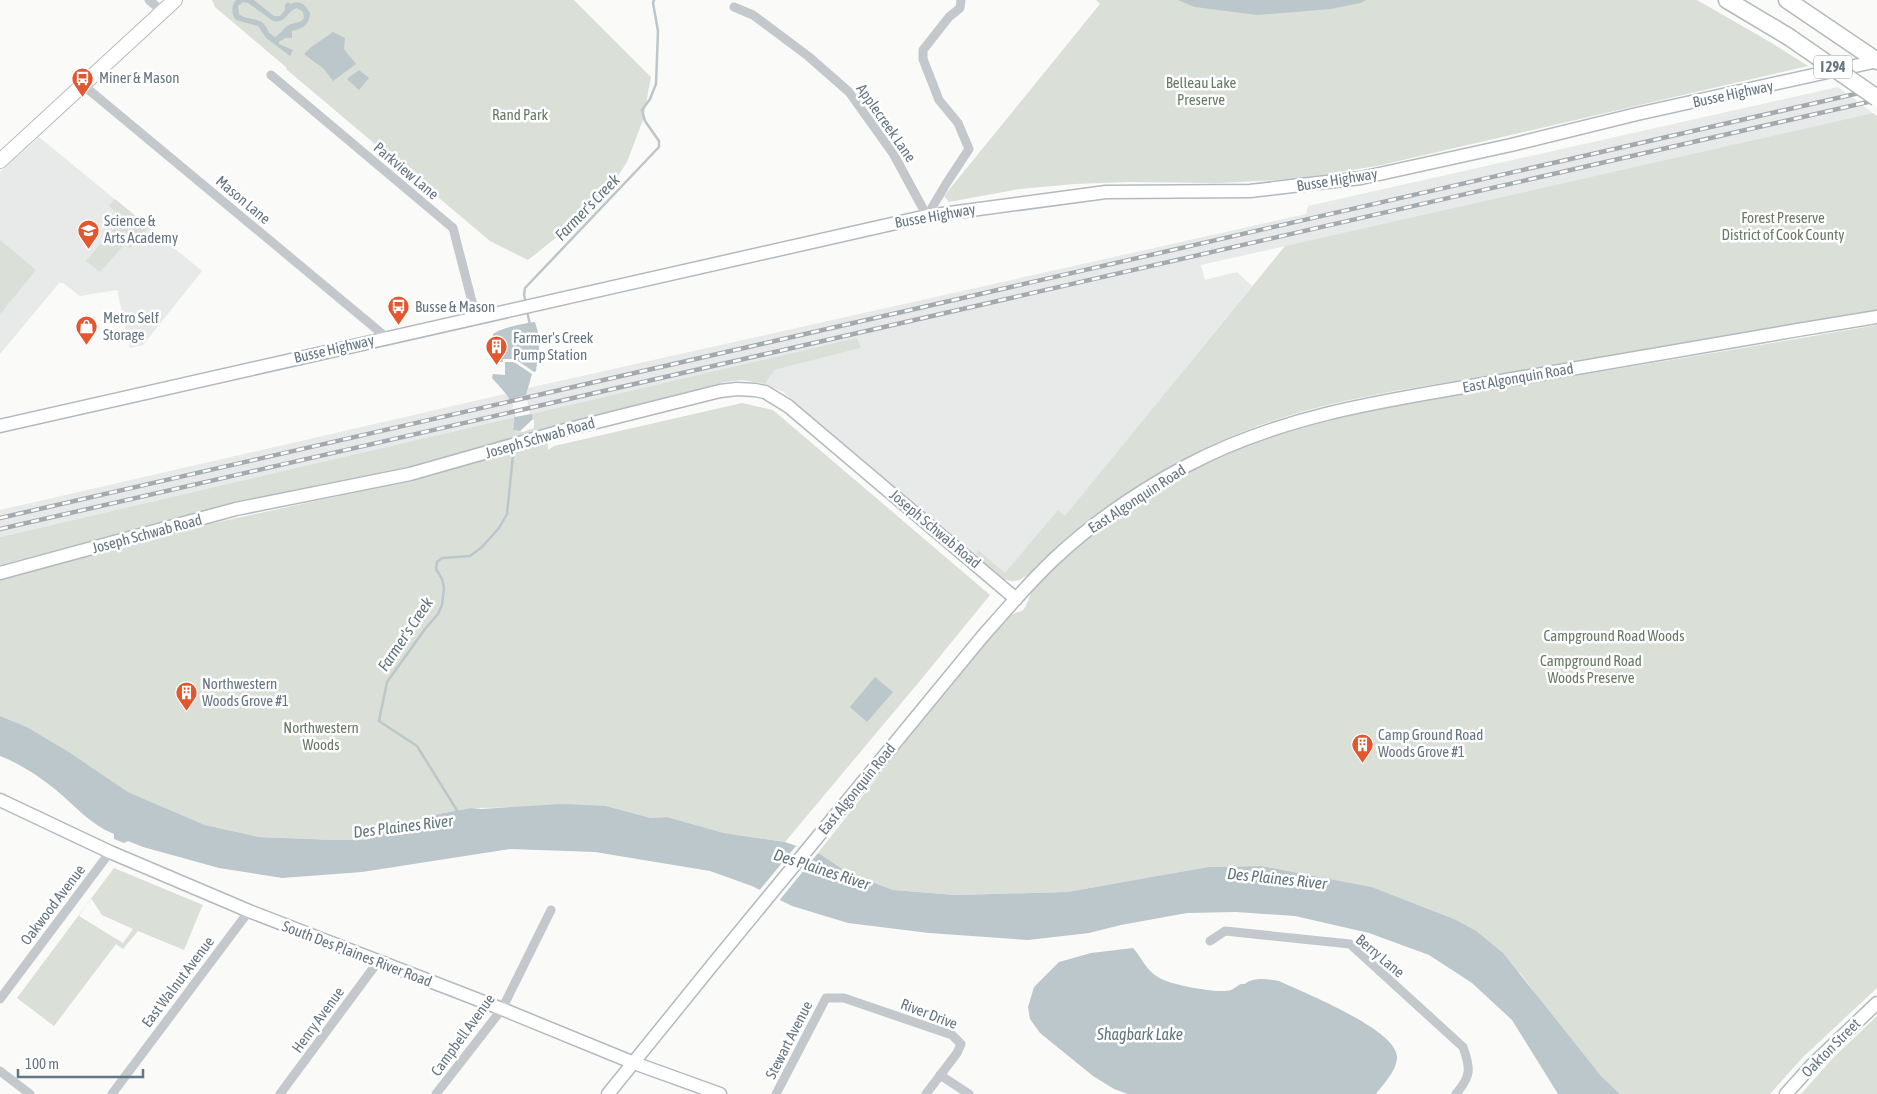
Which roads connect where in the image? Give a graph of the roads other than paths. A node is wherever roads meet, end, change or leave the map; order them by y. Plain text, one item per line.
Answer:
1 (150, 0) edge
2 (175, 0) edge
3 (961, 0) edge
4 (1727, 0) edge
5 (1788, 0) edge
6 (734, 7) dead end
7 (163, 12) junction
8 (1877, 61) edge
9 (271, 75) dead end
10 (83, 85) junction
11 (1877, 98) edge
12 (0, 161) edge
13 (927, 216) junction
14 (476, 317) junction
15 (1877, 317) edge
16 (386, 337) junction
17 (0, 426) edge
18 (0, 572) edge
19 (1016, 599) junction
20 (0, 800) edge
21 (110, 852) junction
22 (551, 910) dead end
23 (249, 911) junction
24 (1210, 941) dead end
25 (377, 963) junction
26 (826, 998) joint
27 (0, 999) edge
28 (1877, 1003) edge
29 (502, 1010) junction
30 (634, 1063) junction
31 (0, 1071) edge
32 (940, 1075) junction
33 (30, 1094) edge
34 (112, 1094) edge
35 (280, 1094) edge
36 (436, 1094) edge
37 (608, 1094) edge
38 (720, 1094) edge
39 (776, 1094) edge
40 (926, 1094) edge
41 (969, 1094) edge
42 (1456, 1094) edge
43 (1786, 1094) edge

1 - 7 street
2 - 7 main road
3 - 13 street
4 - 11 highway, I 294, bridge
5 - 8 highway, I 294
6 - 13 street, Applecreek Lane
7 - 10 main road
8 - 13 main road, Busse Highway
9 - 14 street, Parkview Lane
10 - 12 main road
10 - 16 street, Mason Lane
13 - 14 main road, Busse Highway
14 - 16 main road, Busse Highway
15 - 19 main road, East Algonquin Road
16 - 17 main road, Busse Highway
18 - 19 main road, Joseph Schwab Road
19 - 30 main road, East Algonquin Road
20 - 21 main road, South Des Plaines River Road
21 - 23 main road, South Des Plaines River Road
21 - 27 street, Oakwood Avenue
22 - 29 street, Campbell Avenue
23 - 25 main road, South Des Plaines River Road
23 - 34 street, East Walnut Avenue
24 - 42 street, Berry Lane
25 - 29 main road, South Des Plaines River Road
25 - 35 street, Henry Avenue
26 - 32 street, River Drive
26 - 39 street, Stewart Avenue
28 - 43 main road, Oakton Street
29 - 30 main road, South Des Plaines River Road
29 - 36 street, Campbell Avenue
30 - 37 main road, East Algonquin Road
30 - 38 main road, South Des Plaines River Road
31 - 33 street
32 - 40 street, River Drive
32 - 41 street

